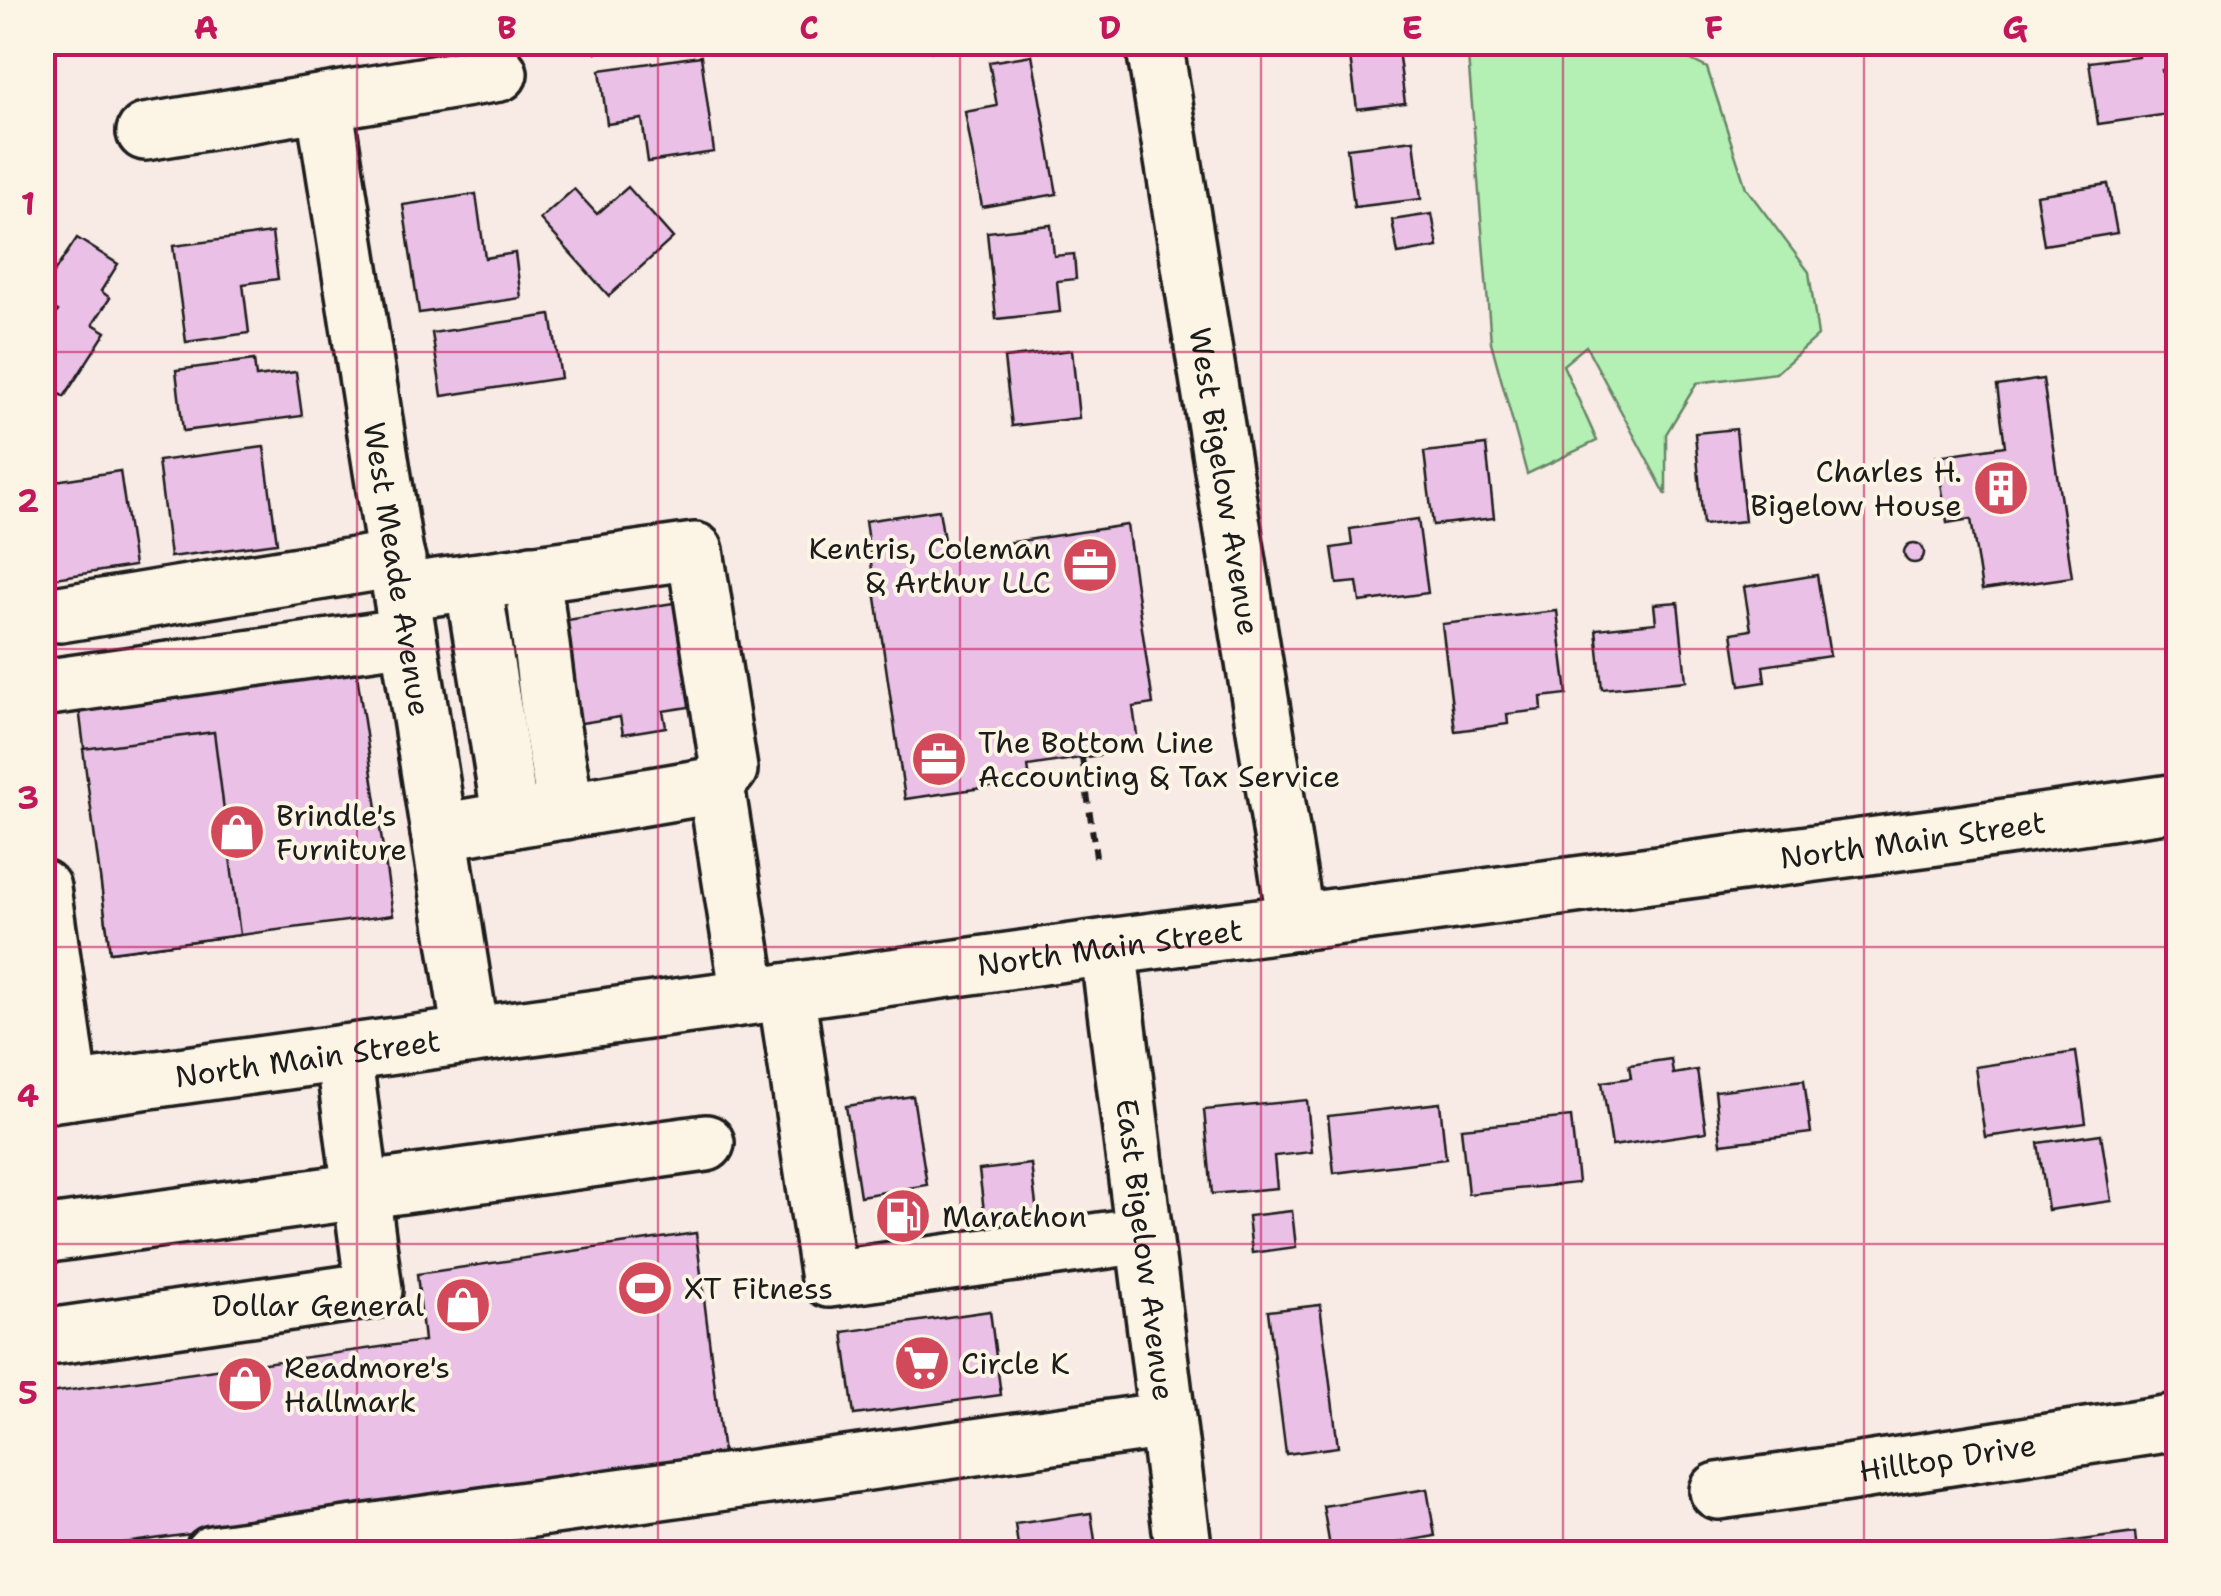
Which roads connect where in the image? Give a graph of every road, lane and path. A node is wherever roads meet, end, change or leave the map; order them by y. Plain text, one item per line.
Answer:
1 (1154, 42) edge
2 (500, 73) dead end
3 (324, 103) junction
4 (145, 132) dead end
5 (502, 578) junction
6 (402, 595) junction
7 (60, 614) dead end
8 (42, 688) edge
9 (1082, 758) dead end
10 (716, 785) junction
11 (2178, 802) edge
12 (539, 815) junction
13 (438, 832) junction
14 (1097, 864) dead end
15 (42, 888) edge
16 (1296, 922) junction
17 (1108, 947) junction
18 (767, 994) junction
19 (470, 1035) junction
20 (343, 1053) junction
21 (57, 1093) edge
22 (706, 1143) dead end
23 (361, 1190) junction
24 (42, 1235) edge
25 (1143, 1235) junction
26 (42, 1338) edge
27 (1167, 1420) junction
28 (2178, 1422) edge
29 (1718, 1490) dead end
30 (212, 1554) edge
31 (1184, 1554) edge

1 - 16 main road, West Bigelow Avenue
2 - 3 main road
3 - 4 main road
3 - 6 main road, West Meade Avenue
5 - 6 main road
5 - 10 main road
5 - 12 main road
6 - 7 main road
6 - 8 main road
6 - 13 main road, West Meade Avenue
9 - 14 path
10 - 12 main road
10 - 18 main road
11 - 16 main road, North Main Street
12 - 13 main road
13 - 19 main road, West Meade Avenue
15 - 21 main road
16 - 17 main road, North Main Street
17 - 18 main road, North Main Street
17 - 25 main road, East Bigelow Avenue
18 - 19 main road, North Main Street
18 - 25 main road
19 - 20 main road, North Main Street
20 - 21 main road, North Main Street
20 - 23 main road
22 - 23 main road
23 - 24 main road
23 - 26 main road
25 - 27 main road, East Bigelow Avenue
27 - 30 main road
27 - 31 main road, East Bigelow Avenue
28 - 29 main road, Hilltop Drive

